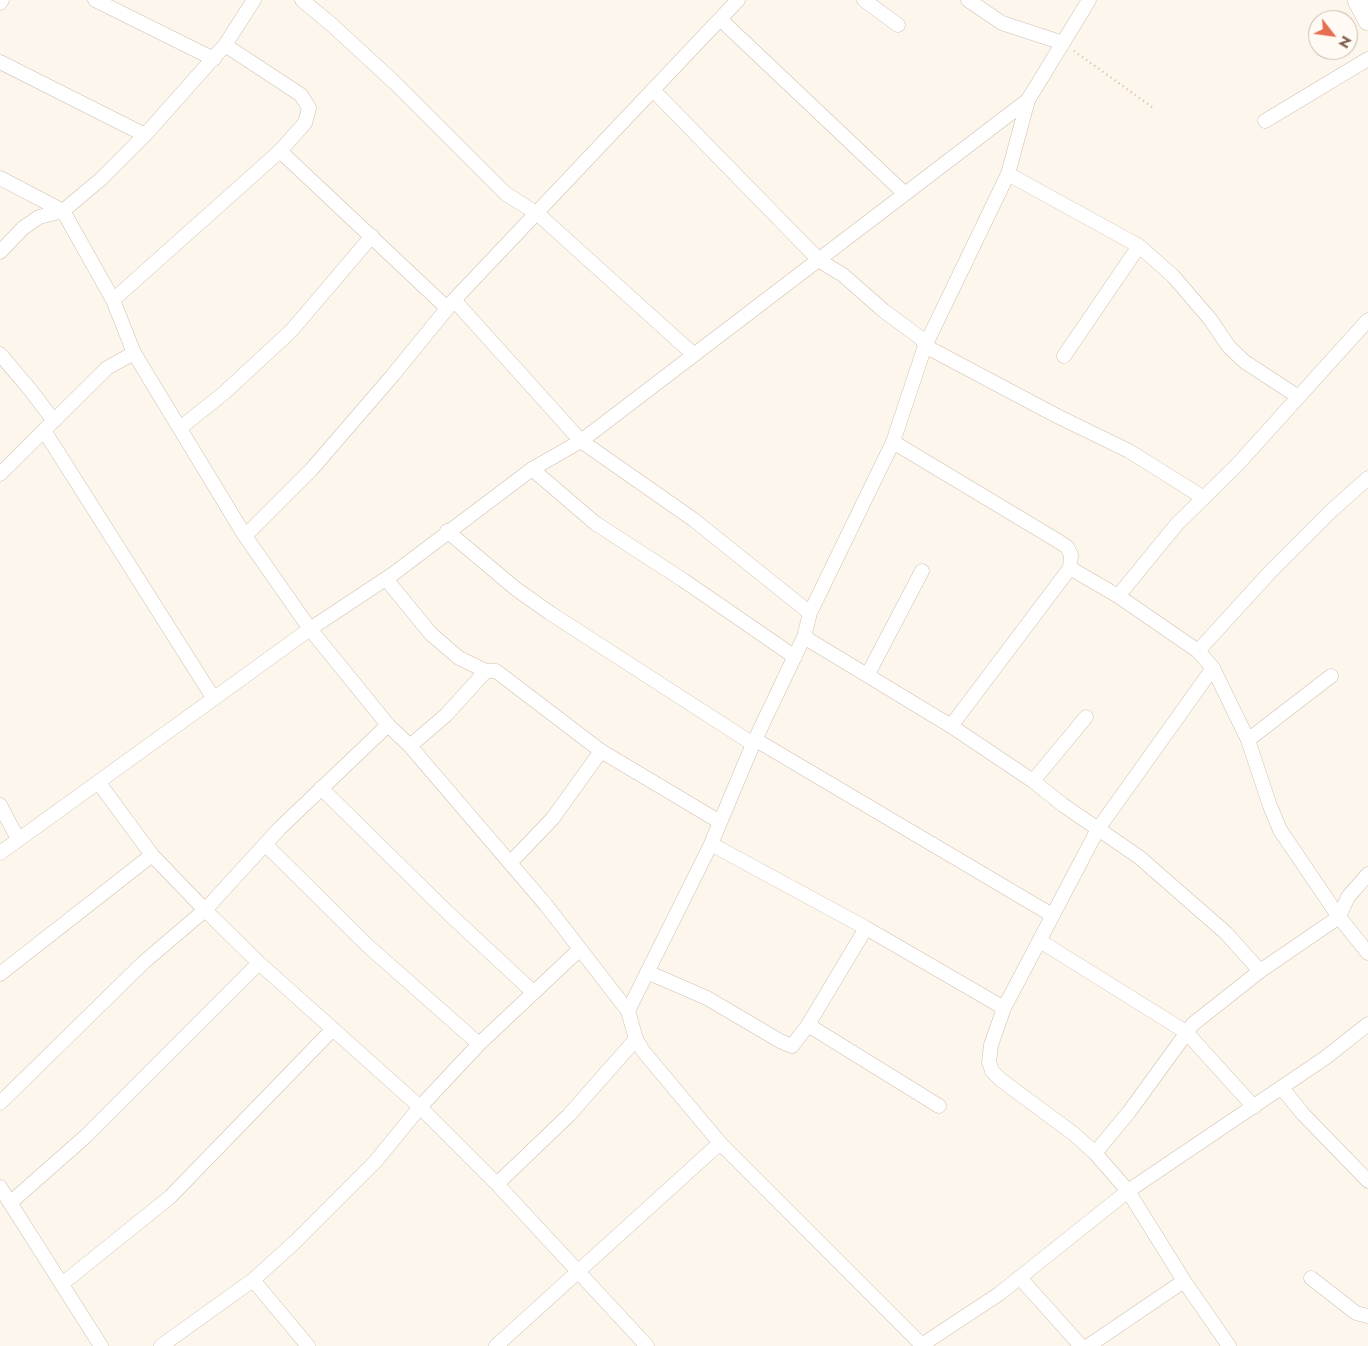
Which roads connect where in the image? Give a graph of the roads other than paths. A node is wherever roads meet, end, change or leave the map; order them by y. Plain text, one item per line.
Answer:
1 (95, 0) edge
2 (254, 0) edge
3 (302, 0) edge
4 (738, 0) edge
5 (864, 0) edge
6 (968, 0) edge
7 (1089, 0) edge
8 (720, 19) junction
9 (898, 25) dead end
10 (1064, 43) junction
11 (225, 45) junction
12 (214, 59) junction
13 (1368, 59) edge
14 (0, 62) edge
15 (653, 90) junction
16 (1028, 100) junction
17 (1265, 121) dead end
18 (145, 135) junction
19 (280, 151) junction
20 (1008, 174) junction
21 (0, 178) edge
22 (904, 193) junction
23 (63, 211) junction
24 (538, 214) junction
25 (372, 236) junction
26 (1139, 246) junction
27 (0, 252) edge
28 (820, 260) junction
29 (112, 300) junction
30 (451, 304) junction
31 (1368, 320) edge
32 (925, 346) junction
33 (134, 353) junction
34 (0, 354) edge
35 (693, 354) junction
36 (1064, 356) dead end
37 (1297, 396) junction
38 (49, 427) junction
39 (180, 428) junction
40 (581, 441) junction
41 (893, 442) junction
42 (532, 469) junction
43 (0, 474) edge
44 (1368, 478) edge
45 (1204, 498) junction
46 (447, 531) junction
47 (245, 536) junction
48 (1070, 568) junction
49 (922, 571) dead end
50 (386, 579) junction
51 (1118, 596) junction
52 (810, 613) junction
53 (310, 628) junction
54 (804, 637) junction
55 (1198, 651) junction
56 (796, 657) junction
57 (1213, 668) junction
58 (486, 670) junction
59 (868, 674) junction
60 (1332, 676) dead end
61 (214, 698) junction
62 (1086, 717) dead end
63 (388, 725) junction
64 (951, 726) junction
65 (1248, 740) junction
66 (754, 742) junction
67 (410, 746) junction
68 (601, 751) junction
69 (1032, 781) junction
70 (99, 783) junction
71 (321, 788) junction
72 (0, 805) edge
73 (720, 822) junction
74 (1098, 829) junction
75 (18, 839) junction
76 (265, 844) junction
77 (711, 844) junction
78 (0, 853) edge
79 (152, 855) junction
80 (511, 862) junction
81 (1368, 874) edge
82 (205, 910) junction
83 (1052, 915) junction
84 (1338, 917) junction
85 (866, 928) junction
86 (1040, 941) junction
87 (580, 949) junction
88 (1368, 953) edge
89 (259, 962) junction
90 (1260, 970) junction
91 (647, 972) junction
92 (0, 974) edge
93 (533, 992) junction
94 (1004, 1008) junction
95 (628, 1011) junction
96 (1368, 1024) edge
97 (808, 1025) junction
98 (333, 1029) junction
99 (1186, 1032) junction
100 (636, 1039) junction
101 (479, 1044) junction
102 (1282, 1088) junction
103 (0, 1104) edge
104 (939, 1106) dead end
105 (1254, 1106) junction
106 (420, 1107) junction
107 (720, 1143) junction
108 (1095, 1153) junction
109 (1368, 1181) edge
110 (497, 1184) junction
111 (0, 1187) edge
112 (1128, 1191) junction
113 (10, 1203) junction
114 (579, 1270) junction
115 (1020, 1278) junction
116 (1311, 1278) dead end
117 (253, 1280) junction
118 (1184, 1281) junction
119 (62, 1284) junction
120 (1368, 1316) edge
121 (169, 1344) edge
122 (98, 1345) edge
123 (921, 1345) edge
124 (308, 1346) edge
125 (496, 1346) edge
126 (648, 1346) edge
127 (1081, 1346) edge
128 (1088, 1346) edge
129 (1229, 1346) edge

1 - 12 street
2 - 11 street
3 - 24 street
4 - 8 street
5 - 9 street
6 - 10 street
7 - 10 street
8 - 15 street
8 - 22 street
10 - 16 street
11 - 12 street
11 - 19 street
12 - 18 street
13 - 17 street
14 - 18 street
15 - 24 street
15 - 28 street
16 - 20 street
16 - 22 street
18 - 23 street
19 - 25 street
19 - 29 street
20 - 26 street
20 - 32 street
21 - 23 street
22 - 28 street
23 - 27 street
23 - 29 street
24 - 30 street
24 - 35 street
25 - 30 street
25 - 39 street
26 - 36 street
26 - 37 street
28 - 32 street
28 - 35 street
29 - 33 street
30 - 40 street
30 - 47 street
31 - 37 street
32 - 41 street
32 - 45 street
33 - 38 street
33 - 39 street
34 - 38 street
35 - 40 street
37 - 45 street
38 - 43 street
38 - 61 street
39 - 47 street
40 - 42 street
40 - 52 street
41 - 48 street
41 - 52 street
42 - 46 street
42 - 56 street
44 - 55 street
45 - 51 street
46 - 50 street
46 - 66 street
47 - 53 street
48 - 51 street
48 - 64 street
49 - 59 street
50 - 53 street
50 - 58 street
51 - 55 street
52 - 54 street
53 - 61 street
53 - 63 street
54 - 56 street
54 - 59 street
55 - 57 street
56 - 66 street
57 - 65 street
57 - 74 street
58 - 67 street
58 - 68 street
59 - 64 street
60 - 65 street
61 - 70 street
62 - 69 street
63 - 67 street
63 - 71 street
64 - 69 street
65 - 84 street
66 - 73 street
66 - 83 street
67 - 80 street
68 - 73 street
68 - 80 street
69 - 74 street
70 - 75 street
70 - 79 street
71 - 76 street
71 - 93 street
72 - 75 street
73 - 77 street
74 - 83 street
74 - 90 street
75 - 78 street
76 - 82 street
76 - 101 street
77 - 85 street
77 - 91 street
79 - 82 street
79 - 92 street
80 - 87 street
81 - 84 street
82 - 89 street
82 - 103 street
83 - 86 street
84 - 88 street
84 - 90 street
85 - 94 street
85 - 97 street
86 - 94 street
86 - 99 street
87 - 93 street
87 - 95 street
89 - 98 street
89 - 113 street
90 - 99 street
91 - 95 street
91 - 97 street
93 - 101 street
94 - 108 street
95 - 100 street
96 - 102 street
97 - 104 street
98 - 106 street
98 - 119 street
99 - 105 street
99 - 108 street
100 - 107 street
100 - 110 street
101 - 106 street
102 - 105 street
102 - 109 street
105 - 112 street
106 - 110 street
106 - 117 street
107 - 114 street
107 - 123 street
108 - 112 street
110 - 114 street
111 - 113 street
112 - 115 street
112 - 118 street
113 - 119 street
114 - 125 street
114 - 126 street
115 - 123 street
115 - 127 street
116 - 120 street
117 - 121 street
117 - 124 street
118 - 128 street
118 - 129 street
119 - 122 street

